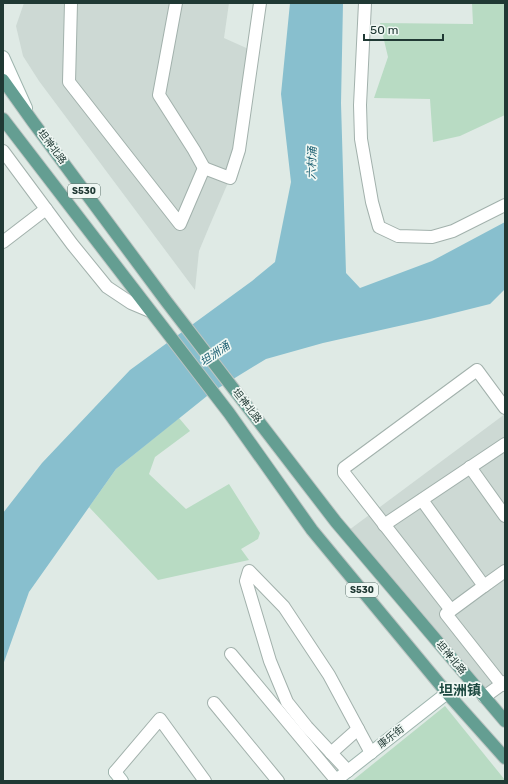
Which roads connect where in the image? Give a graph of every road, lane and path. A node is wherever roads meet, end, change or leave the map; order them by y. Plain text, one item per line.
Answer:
1 (71, 3) edge
2 (176, 3) edge
3 (260, 3) edge
4 (365, 3) edge
5 (3, 56) edge
6 (3, 80) edge
7 (3, 119) edge
8 (33, 122) junction
9 (3, 151) edge
10 (204, 168) junction
11 (505, 205) edge
12 (46, 209) junction
13 (3, 242) edge
14 (150, 311) junction
15 (505, 408) edge
16 (505, 444) edge
17 (470, 467) junction
18 (422, 500) junction
19 (505, 516) edge
20 (384, 525) junction
21 (505, 571) edge
22 (484, 586) junction
23 (451, 610) junction
24 (231, 654) dead end
25 (503, 683) edge
26 (447, 693) junction
27 (484, 697) junction
28 (214, 703) dead end
29 (505, 721) edge
30 (358, 729) junction
31 (331, 753) junction
32 (372, 753) junction
33 (505, 758) edge
34 (348, 772) junction
35 (119, 777) edge
36 (205, 781) edge
37 (278, 781) edge
38 (336, 781) edge

1 - 10 street
2 - 10 street
3 - 10 street
4 - 11 street
5 - 8 street
6 - 8 main road, 坦神北路 / S530
7 - 14 main road, 坦神北路 / S530
8 - 27 main road, 坦神北路 / S530
9 - 12 street
12 - 13 street
12 - 14 street
14 - 26 main road, 坦神北路 / S530
15 - 20 street
16 - 17 street
17 - 18 street
17 - 19 street
18 - 20 street
18 - 22 street
20 - 23 street
21 - 22 street
22 - 23 street
23 - 25 street
24 - 38 street
25 - 27 street
26 - 32 street, 康乐街
26 - 33 main road, 坦神北路 / S530
27 - 29 main road, 坦神北路 / S530
28 - 37 street
30 - 31 street
30 - 31 street
30 - 32 street
31 - 34 street
32 - 34 street, 康乐街
34 - 38 street, 康乐街
35 - 36 street

